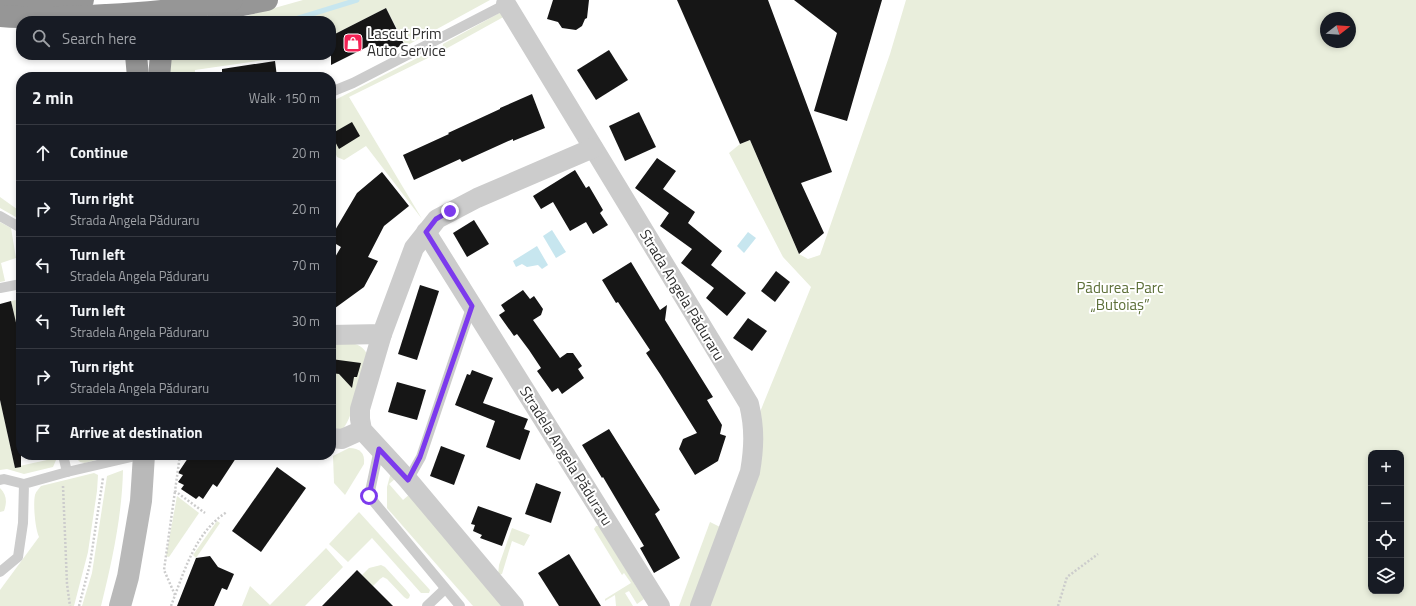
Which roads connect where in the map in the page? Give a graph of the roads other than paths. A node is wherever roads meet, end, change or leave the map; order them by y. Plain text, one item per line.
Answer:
1 (7, 0) edge
2 (83, 0) edge
3 (181, 0) edge
4 (232, 0) edge
5 (267, 0) edge
6 (510, 2) edge
7 (0, 7) edge
8 (0, 16) edge
9 (143, 16) edge
10 (145, 16) edge
11 (149, 16) edge
12 (192, 16) edge
13 (16, 17) edge
14 (0, 24) edge
15 (16, 25) edge
16 (136, 60) edge
17 (141, 60) edge
18 (151, 60) edge
19 (164, 60) edge
20 (138, 72) edge
21 (141, 72) edge
22 (151, 72) edge
23 (171, 72) edge
24 (336, 90) edge
25 (593, 148) junction
26 (0, 216) edge
27 (16, 225) edge
28 (426, 232) junction
29 (16, 285) edge
30 (0, 288) edge
31 (472, 306) junction
32 (382, 334) junction
33 (336, 335) edge
34 (362, 430) junction
35 (336, 438) edge
36 (379, 449) junction
37 (63, 460) edge
38 (118, 460) edge
39 (144, 460) edge
40 (64, 473) junction
41 (0, 480) edge
42 (408, 480) junction
43 (24, 484) junction
44 (0, 572) edge
45 (446, 589) junction
46 (120, 606) edge
47 (427, 606) edge
48 (460, 606) edge
49 (514, 606) edge
50 (660, 606) edge
51 (700, 606) edge

1 - 2 highway
3 - 10 highway
4 - 11 highway
5 - 12 highway
6 - 24 lane
6 - 25 street, Strada Angela Păduraru
7 - 9 highway
8 - 13 highway
14 - 15 highway
16 - 20 highway
17 - 21 highway
18 - 22 highway
19 - 23 highway
25 - 28 street
25 - 51 street, Strada Angela Păduraru
26 - 27 lane
28 - 31 street, Stradela Angela Păduraru
28 - 32 street
29 - 30 lane
31 - 42 lane
31 - 50 street, Stradela Angela Păduraru
32 - 33 street
32 - 34 street
34 - 35 street
34 - 36 street
36 - 42 street
36 - 45 lane
37 - 40 lane
38 - 40 lane
39 - 46 main road
40 - 43 lane
41 - 43 lane
42 - 49 street
43 - 44 lane
45 - 47 lane
45 - 48 lane

